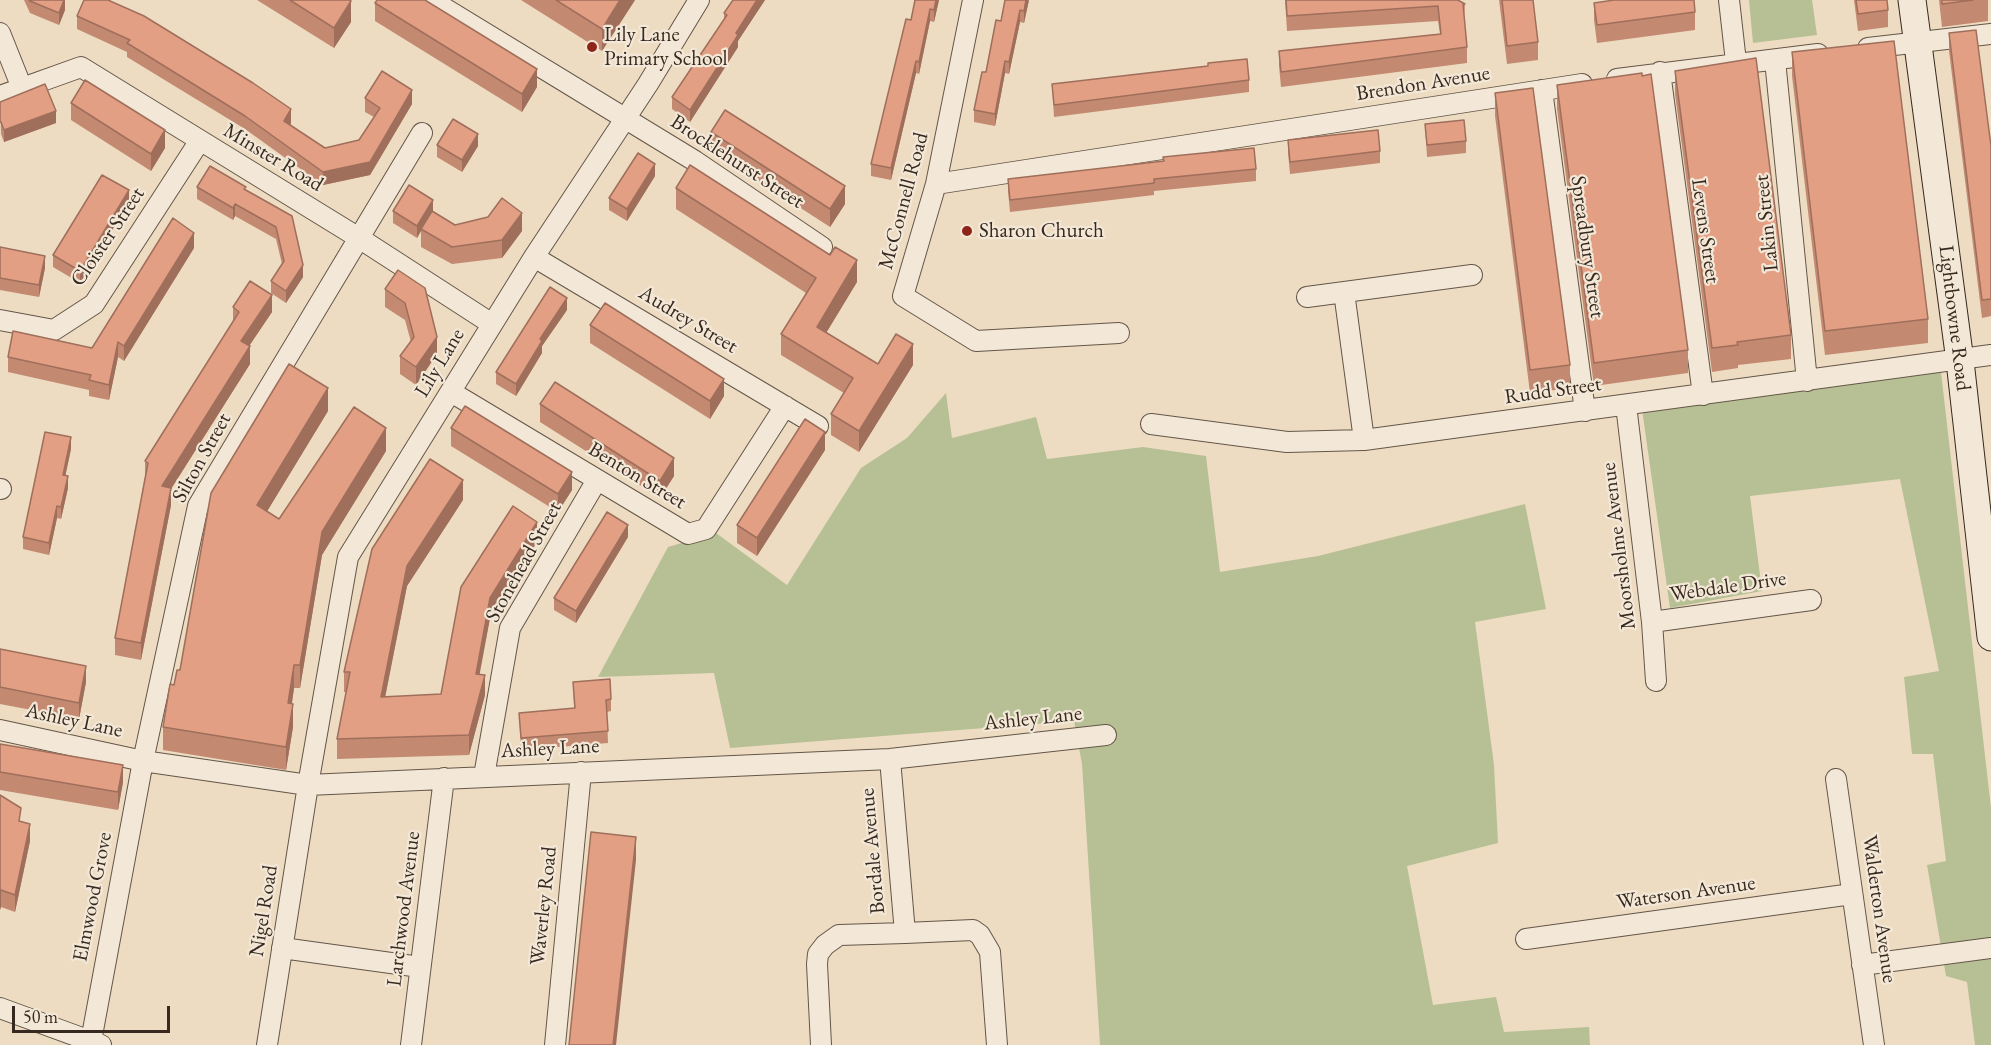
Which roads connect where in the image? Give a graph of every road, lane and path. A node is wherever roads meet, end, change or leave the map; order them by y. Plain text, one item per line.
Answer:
1 (430, 0) edge
2 (699, 0) edge
3 (974, 0) edge
4 (1729, 0) edge
5 (1912, 0) edge
6 (0, 33) edge
7 (1991, 34) edge
8 (1918, 42) junction
9 (1775, 60) junction
10 (1736, 62) junction
11 (1660, 72) junction
12 (22, 88) junction
13 (1542, 90) junction
14 (0, 96) edge
15 (625, 119) junction
16 (422, 133) dead end
17 (199, 142) junction
18 (936, 184) junction
19 (359, 238) junction
20 (822, 247) edge
21 (534, 257) junction
22 (1472, 275) dead end
23 (1344, 292) junction
24 (1307, 297) dead end
25 (0, 320) edge
26 (492, 324) junction
27 (1119, 333) dead end
28 (1991, 356) edge
29 (1960, 361) junction
30 (1807, 381) junction
31 (451, 392) junction
32 (1703, 395) junction
33 (1626, 405) junction
34 (785, 406) junction
35 (1585, 411) junction
36 (1151, 424) dead end
37 (818, 426) edge
38 (1364, 440) junction
39 (597, 480) junction
40 (1811, 600) dead end
41 (1652, 622) junction
42 (1991, 637) edge
43 (1656, 681) dead end
44 (0, 730) edge
45 (1106, 735) dead end
46 (890, 759) junction
47 (143, 761) junction
48 (581, 772) junction
49 (484, 777) junction
50 (444, 778) junction
51 (1836, 779) dead end
52 (308, 785) junction
53 (1852, 894) junction
54 (905, 933) junction
55 (1526, 939) dead end
56 (282, 948) junction
57 (1991, 948) edge
58 (1862, 965) junction
59 (420, 968) junction
60 (0, 1008) edge
61 (96, 1043) edge
62 (267, 1045) edge
63 (411, 1045) edge
64 (555, 1045) edge
65 (821, 1045) edge
66 (997, 1045) edge
67 (1874, 1045) edge

1 - 15 street, Brocklehurst Street
2 - 15 street, Lily Lane
3 - 18 street, McConnell Road
4 - 10 street
5 - 8 main road, Lightbowne Road
6 - 12 street
7 - 8 street, Brendon Avenue
8 - 9 street, Brendon Avenue
8 - 29 main road, Lightbowne Road
9 - 10 street, Brendon Avenue
9 - 30 street, Lakin Street
10 - 11 street, Brendon Avenue
11 - 13 street, Brendon Avenue
11 - 32 street, Levens Street
12 - 14 street
12 - 17 street, Minster Road
13 - 18 street, Brendon Avenue
13 - 35 street, Spreadbury Street
15 - 20 street, Brocklehurst Street
15 - 21 street, Lily Lane
16 - 19 street, Silton Street
17 - 19 street, Minster Road
17 - 25 street, Cloister Street
18 - 27 street, McConnell Road
19 - 26 street, Minster Road
19 - 47 street, Silton Street
21 - 26 street, Lily Lane
21 - 34 street, Audrey Street
22 - 23 street
23 - 24 street
23 - 38 street
26 - 31 street, Lily Lane
28 - 29 street, Rudd Street
29 - 30 street, Rudd Street
29 - 42 main road, Lightbowne Road
30 - 32 street, Rudd Street
31 - 39 street, Benton Street
31 - 52 street, Lily Lane
32 - 33 street, Rudd Street
33 - 35 street, Rudd Street
33 - 41 street, Moorsholme Avenue
34 - 37 street, Audrey Street
34 - 39 street, Benton Street
35 - 38 street, Rudd Street
36 - 38 street, Rudd Street
39 - 49 street, Stonehead Street
40 - 41 street, Webdale Drive
41 - 43 street, Moorsholme Avenue
44 - 47 street, Ashley Lane
45 - 46 street, Ashley Lane
46 - 48 street, Ashley Lane
46 - 54 street, Bordale Avenue
47 - 52 street, Ashley Lane
47 - 61 street, Elmwood Grove
48 - 49 street, Ashley Lane
48 - 64 street, Waverley Road
49 - 50 street, Ashley Lane
50 - 52 street, Ashley Lane
50 - 59 street, Larchwood Avenue
51 - 53 street, Walderton Avenue
52 - 56 street, Nigel Road
53 - 55 street, Waterson Avenue
53 - 58 street, Walderton Avenue
54 - 65 street, Bordale Avenue
54 - 66 street
56 - 59 street
56 - 62 street, Nigel Road
57 - 58 street
58 - 67 street, Walderton Avenue
59 - 63 street, Larchwood Avenue
60 - 61 street

